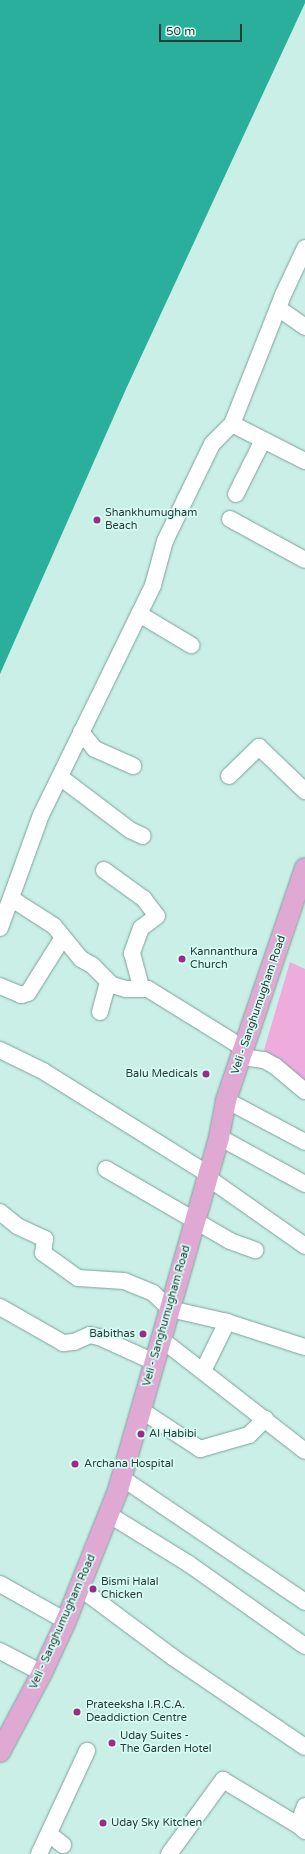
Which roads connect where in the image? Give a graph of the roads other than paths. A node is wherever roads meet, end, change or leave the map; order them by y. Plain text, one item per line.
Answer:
1 (305, 248) edge
2 (278, 308) junction
3 (305, 326) edge
4 (232, 424) junction
5 (264, 440) junction
6 (305, 461) edge
7 (236, 494) dead end
8 (230, 519) dead end
9 (305, 560) edge
10 (139, 614) junction
11 (191, 645) dead end
12 (81, 732) junction
13 (133, 766) dead end
14 (229, 776) dead end
15 (60, 777) junction
16 (305, 791) edge
17 (143, 836) dead end
18 (305, 868) edge
19 (104, 870) dead end
20 (12, 899) junction
21 (0, 928) edge
22 (62, 939) junction
23 (108, 982) junction
24 (0, 986) edge
25 (141, 987) junction
26 (100, 1012) dead end
27 (0, 1050) edge
28 (242, 1052) junction
29 (305, 1091) edge
30 (226, 1100) junction
31 (219, 1137) junction
32 (305, 1142) edge
33 (106, 1169) dead end
34 (207, 1177) junction
35 (305, 1184) edge
36 (0, 1212) edge
37 (194, 1221) junction
38 (305, 1246) edge
39 (255, 1250) dead end
40 (0, 1307) edge
41 (170, 1309) junction
42 (227, 1322) junction
43 (161, 1339) junction
44 (305, 1347) edge
45 (154, 1362) junction
46 (203, 1371) junction
47 (141, 1410) junction
48 (265, 1419) junction
49 (305, 1452) edge
50 (122, 1478) junction
51 (108, 1514) junction
52 (0, 1584) edge
53 (80, 1588) junction
54 (305, 1602) edge
55 (66, 1621) junction
56 (305, 1646) edge
57 (0, 1651) edge
58 (42, 1673) junction
59 (305, 1747) edge
60 (87, 1751) dead end
61 (0, 1752) edge
62 (305, 1806) edge
63 (302, 1828) edge
64 (49, 1834) junction
65 (63, 1844) dead end
66 (39, 1854) edge
67 (168, 1854) edge

1 - 2 street
2 - 3 street
2 - 4 street
4 - 5 street
4 - 10 street
5 - 6 street
5 - 7 street
8 - 9 street
10 - 11 street
10 - 12 street
12 - 13 street
12 - 15 street
14 - 16 street
15 - 17 street
15 - 20 street
18 - 28 main road, Veli - Sanghumugham Road
19 - 25 street
20 - 21 street
20 - 22 street
22 - 23 street
22 - 24 street
23 - 25 street
23 - 26 street
25 - 28 street
27 - 34 street
28 - 29 street
28 - 30 main road, Veli - Sanghumugham Road
30 - 31 main road, Veli - Sanghumugham Road
30 - 32 street
31 - 34 main road, Veli - Sanghumugham Road
31 - 35 street
33 - 37 street
34 - 37 main road, Veli - Sanghumugham Road
34 - 38 street
36 - 41 street
37 - 39 street
37 - 41 main road, Veli - Sanghumugham Road
40 - 45 street
41 - 42 street
41 - 43 main road, Veli - Sanghumugham Road
42 - 44 street
42 - 46 street
43 - 45 main road, Veli - Sanghumugham Road
43 - 46 street
45 - 47 main road, Veli - Sanghumugham Road
46 - 48 street
47 - 48 street
47 - 50 main road, Veli - Sanghumugham Road
48 - 49 street
50 - 51 main road, Veli - Sanghumugham Road
50 - 54 street
51 - 53 main road, Veli - Sanghumugham Road
51 - 56 street
52 - 55 street
53 - 55 main road, Veli - Sanghumugham Road
53 - 59 street
55 - 58 main road, Veli - Sanghumugham Road
57 - 58 street
58 - 61 main road, Veli - Sanghumugham Road
60 - 64 street
62 - 63 street
63 - 67 street
64 - 65 street
64 - 66 street

